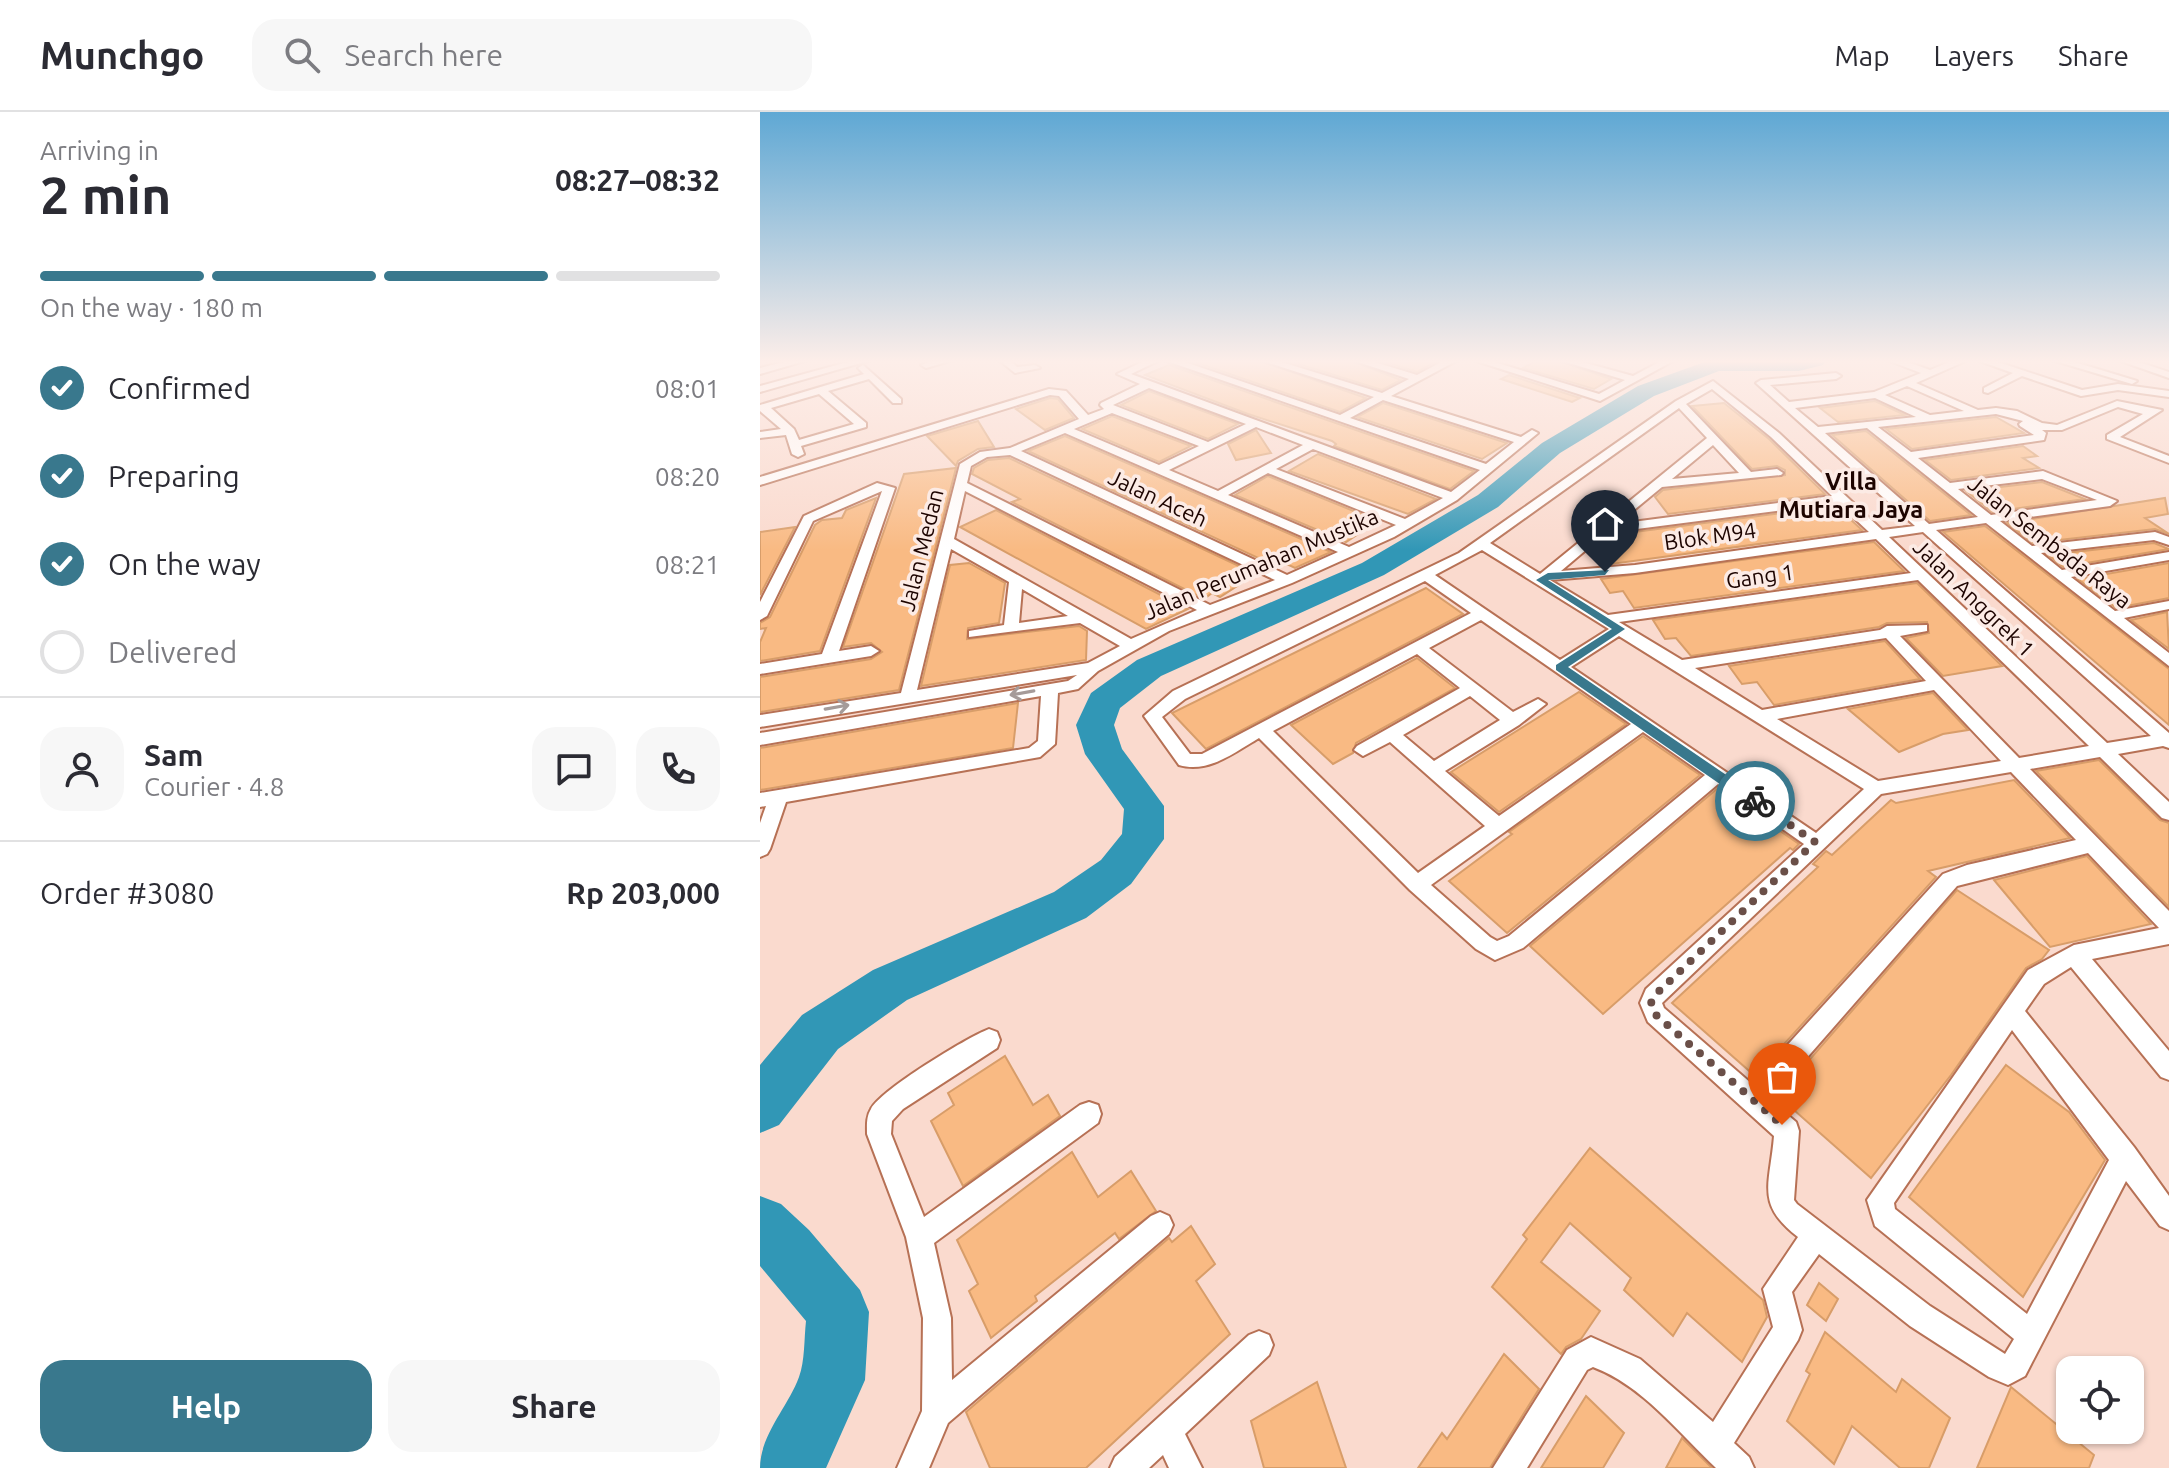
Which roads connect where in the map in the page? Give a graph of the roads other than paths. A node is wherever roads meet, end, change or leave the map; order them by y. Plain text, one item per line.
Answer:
1 (782, 423) edge
2 (860, 423) edge
3 (948, 423) edge
4 (1078, 423) edge
5 (1149, 423) edge
6 (1357, 423) edge
7 (1479, 423) edge
8 (1652, 423) edge
9 (1699, 423) edge
10 (1761, 423) edge
11 (1811, 423) edge
12 (1883, 423) edge
13 (2028, 423) edge
14 (2070, 423) edge
15 (2134, 423) edge
16 (1254, 424) joint
17 (1869, 425) junction
18 (2032, 425) junction
19 (786, 427) junction
20 (1065, 429) junction
21 (1819, 430) junction
22 (760, 433) edge
23 (1713, 439) junction
24 (796, 444) junction
25 (1311, 445) junction
26 (1208, 446) junction
27 (1012, 451) junction
28 (1908, 456) junction
29 (2169, 460) edge
30 (801, 469) junction
31 (1267, 469) junction
32 (1489, 469) junction
33 (1159, 470) junction
34 (1777, 473) dead end
35 (1748, 476) junction
36 (760, 481) edge
37 (961, 484) junction
38 (1656, 484) junction
39 (1948, 487) junction
40 (1219, 495) junction
41 (1453, 497) junction
42 (1839, 499) junction
43 (1991, 521) junction
44 (1406, 524) junction
45 (1602, 530) junction
46 (1925, 530) junction
47 (1877, 535) junction
48 (947, 541) junction
49 (2169, 541) edge
50 (1482, 544) junction
51 (2027, 551) junction
52 (1349, 552) junction
53 (2169, 556) edge
54 (2059, 575) junction
55 (1427, 576) junction
56 (1920, 576) junction
57 (1544, 578) junction
58 (1016, 580) junction
59 (1287, 580) junction
60 (2169, 605) edge
61 (1209, 610) junction
62 (1482, 613) junction
63 (760, 616) edge
64 (2113, 616) junction
65 (1082, 618) junction
66 (1612, 624) junction
67 (1011, 628) junction
68 (1922, 628) dead end
69 (1887, 631) junction
70 (974, 634) dead end
71 (1130, 645) junction
72 (1418, 647) junction
73 (871, 651) dead end
74 (829, 657) junction
75 (2169, 662) edge
76 (1678, 666) junction
77 (1092, 667) junction
78 (1560, 667) junction
79 (2150, 667) dead end
80 (760, 669) edge
81 (1939, 684) junction
82 (1050, 688) junction
83 (1470, 689) junction
84 (908, 695) junction
85 (1538, 704) dead end
86 (1760, 716) junction
87 (760, 721) edge
88 (1513, 721) junction
89 (1643, 724) junction
90 (1260, 729) junction
91 (1391, 734) junction
92 (760, 739) edge
93 (2168, 740) edge
94 (1363, 750) dead end
95 (2102, 752) junction
96 (2018, 765) junction
97 (1433, 770) junction
98 (1717, 775) junction
99 (1876, 788) junction
100 (770, 798) edge
101 (2169, 813) edge
102 (1499, 827) junction
103 (1815, 842) junction
104 (2093, 844) junction
105 (760, 849) edge
106 (1417, 884) junction
107 (2169, 925) edge
108 (2169, 935) edge
109 (2074, 954) junction
110 (2012, 1012) junction
111 (989, 1040) dead end
112 (2169, 1069) edge
113 (1754, 1100) junction
114 (1089, 1114) dead end
115 (2125, 1156) junction
116 (2169, 1217) edge
117 (1160, 1225) dead end
118 (1815, 1236) junction
119 (919, 1237) junction
120 (2030, 1334) junction
121 (1259, 1345) dead end
122 (937, 1412) junction
123 (1166, 1430) junction
124 (1715, 1446) junction
125 (913, 1468) edge
126 (1126, 1468) edge
127 (1186, 1468) edge
128 (1509, 1468) edge
129 (1738, 1468) edge

1 - 19 street
2 - 24 street
3 - 30 street
4 - 20 street
5 - 26 street
6 - 32 street
7 - 32 street, Jalan Perumahan Mustika
8 - 50 street
9 - 23 street
10 - 42 street, Jalan Anggrek 1
11 - 21 street
12 - 17 street
13 - 18 street
14 - 18 street
15 - 29 street
16 - 25 street
16 - 26 street
17 - 21 street
17 - 28 street, Jalan Sembada Raya
18 - 28 street
19 - 22 street
19 - 24 street
20 - 27 street
20 - 33 street
21 - 46 street
23 - 35 street
23 - 38 street
24 - 30 street
25 - 31 street
25 - 41 street
26 - 33 street
27 - 37 street, Jalan Medan
27 - 59 street, Jalan Aceh
28 - 39 street, Jalan Sembada Raya
30 - 36 street
31 - 40 street
31 - 44 street
32 - 41 street, Jalan Perumahan Mustika
33 - 40 street
34 - 35 street
35 - 38 street
37 - 48 street, Jalan Medan
37 - 61 street
38 - 45 street
39 - 43 street, Jalan Sembada Raya
39 - 43 street, Blok M94
40 - 52 street
41 - 44 street, Jalan Perumahan Mustika
42 - 45 street
42 - 47 street, Jalan Anggrek 1
43 - 46 street, Blok M94
43 - 51 street, Jalan Sembada Raya
44 - 52 street, Jalan Perumahan Mustika
45 - 57 street
46 - 47 street, Blok M94
46 - 93 street
47 - 56 street, Jalan Anggrek 1
47 - 57 street, Blok M94
48 - 58 street
48 - 84 street, Jalan Medan
49 - 51 street
50 - 55 street
50 - 57 street
51 - 54 street, Jalan Sembada Raya
52 - 59 street, Jalan Perumahan Mustika
53 - 54 street
54 - 64 street, Jalan Sembada Raya
55 - 62 street
55 - 90 street
56 - 66 street, Gang 1
56 - 95 street, Jalan Anggrek 1
57 - 66 street
58 - 65 street
58 - 67 street
59 - 61 street, Jalan Perumahan Mustika
60 - 64 street
61 - 71 street, Jalan Perumahan Mustika
62 - 72 street
62 - 78 street
63 - 74 street
64 - 75 street, Jalan Sembada Raya
65 - 67 street
65 - 71 street
66 - 76 street
66 - 78 street
67 - 70 street
68 - 69 street
69 - 76 street
69 - 81 street
71 - 77 street, Jalan Perumahan Mustika
72 - 83 street
72 - 90 street
73 - 74 street
74 - 80 street
75 - 79 street
76 - 86 street
77 - 82 street, Jalan Perumahan Mustika
77 - 84 street, Jalan Perumahan Mustika
78 - 89 street
81 - 86 street
81 - 96 street
82 -> 92 street, Jalan Perumahan Mustika
82 - 100 street
83 - 88 street
83 - 91 street
87 -> 84 street, Jalan Perumahan Mustika
85 - 88 street
86 - 99 street
88 - 97 street
89 - 98 street
89 - 102 street
90 - 106 street
91 - 94 street
91 - 97 street
93 - 95 street
95 - 96 street
95 - 101 street, Jalan Anggrek 1
96 - 99 street
96 - 104 street
97 - 102 street
98 - 103 street
98 - 106 street
99 - 103 street
100 - 105 street
102 - 106 street
103 - 113 street
104 - 107 street
104 - 113 street
108 - 109 street
109 - 110 street
109 - 112 street
110 - 115 street
110 - 120 street
111 - 119 street
113 - 118 street
114 - 119 street
115 - 116 street
115 - 120 street
117 - 122 street
118 - 120 street
118 - 124 street
119 - 122 street
121 - 123 street
122 - 125 street
123 - 126 street
123 - 127 street
124 - 128 street
124 - 129 street

